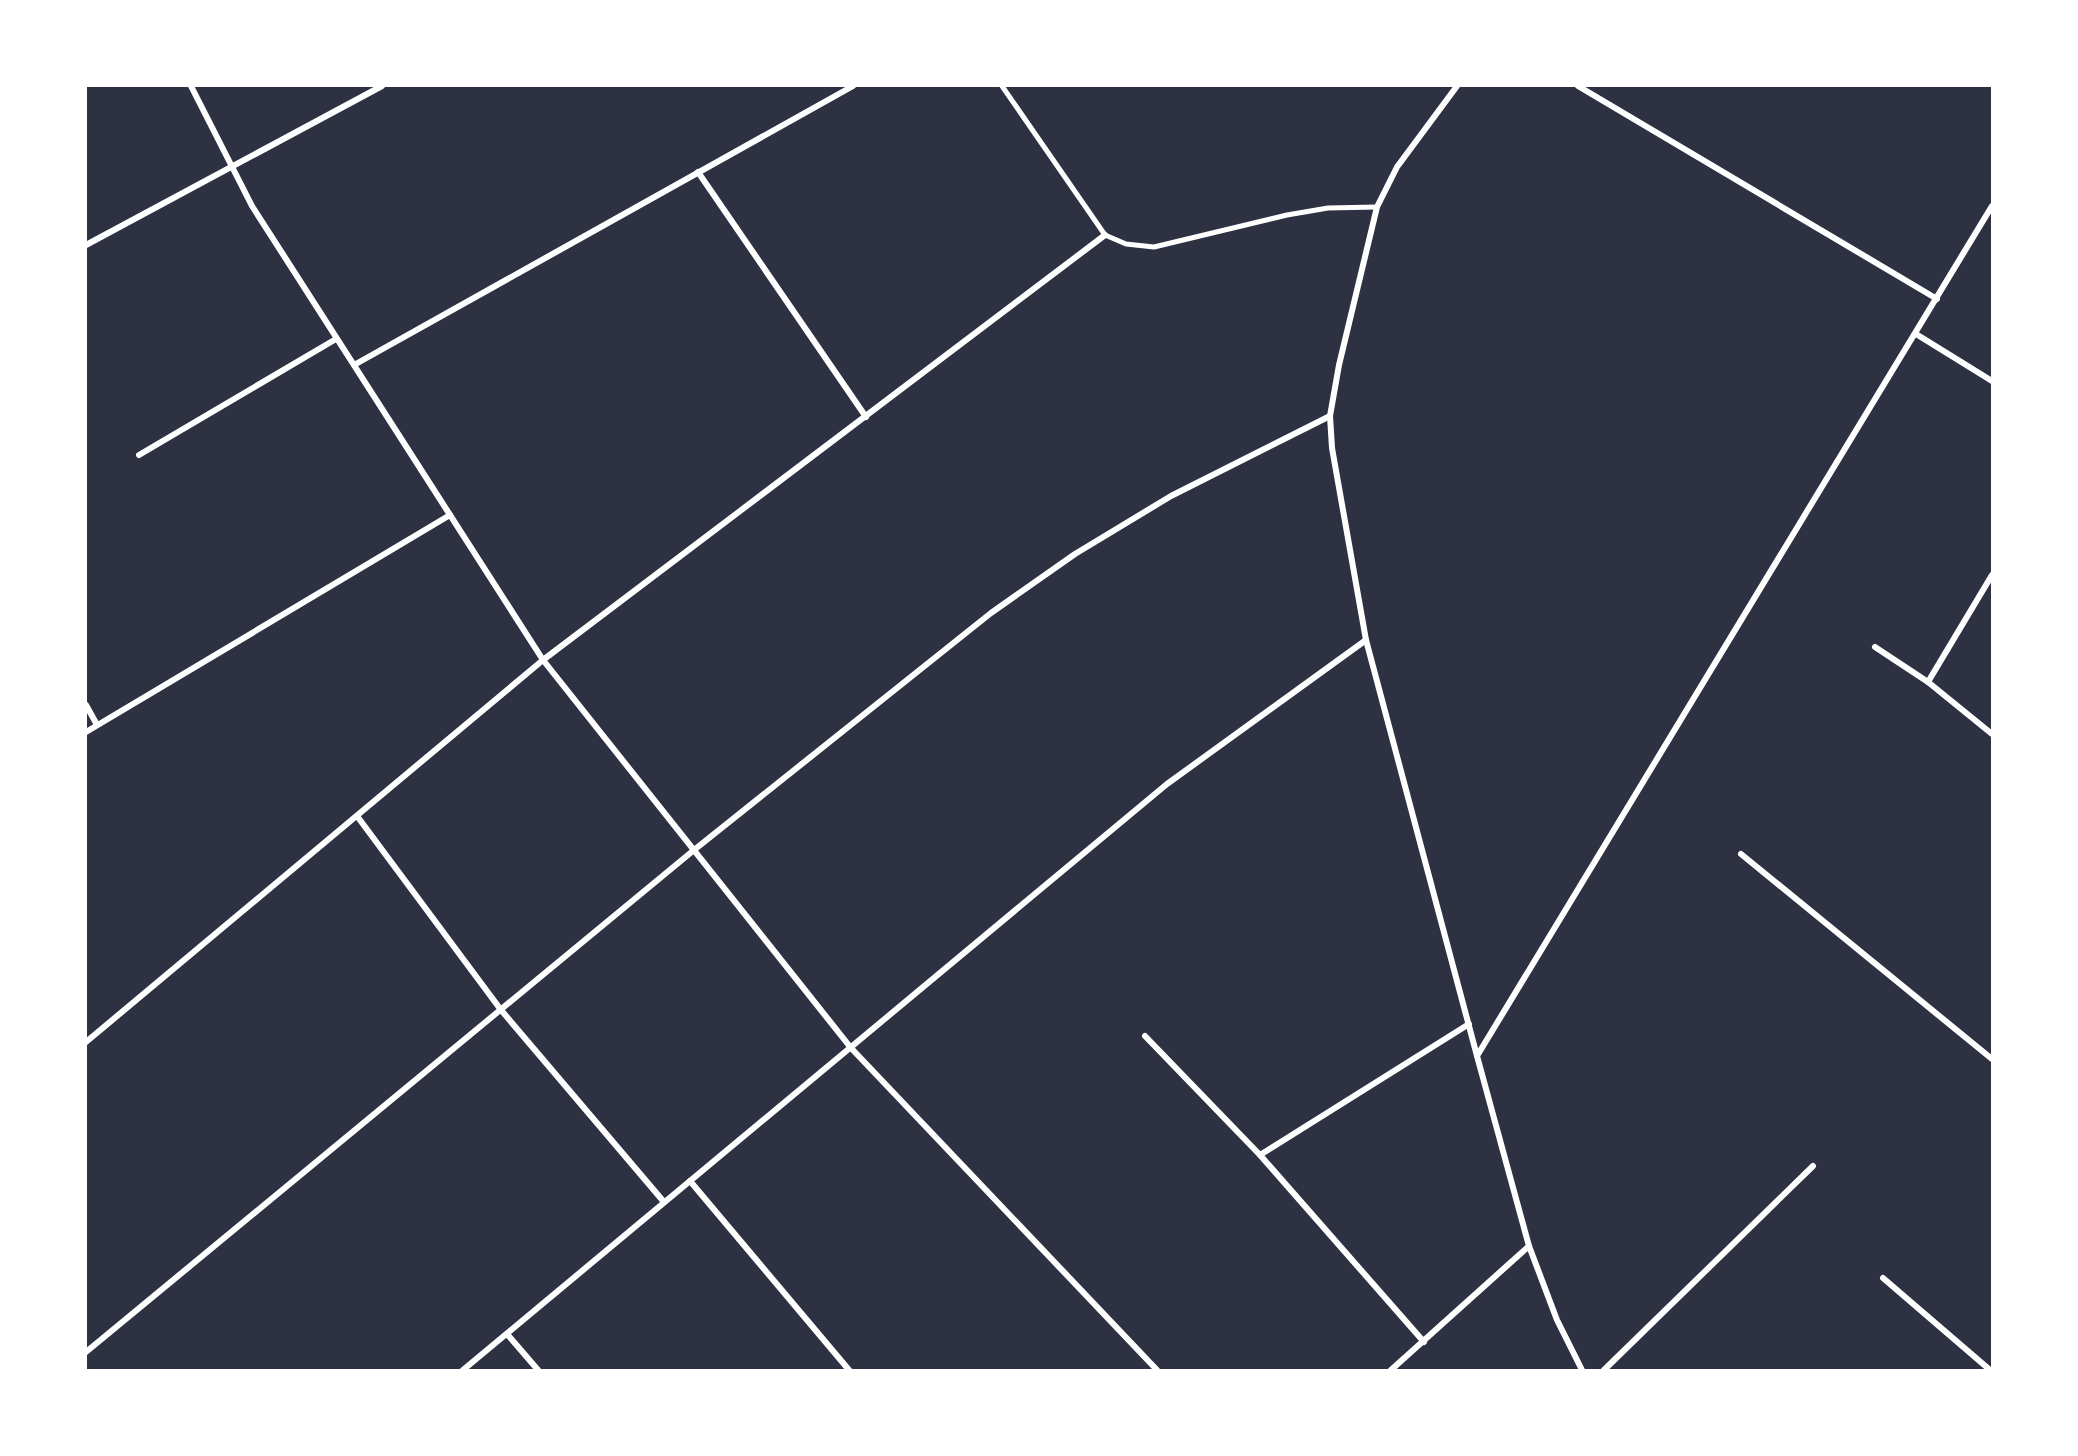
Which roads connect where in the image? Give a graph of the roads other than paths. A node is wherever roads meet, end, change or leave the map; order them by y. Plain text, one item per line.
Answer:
1 (191, 86) edge
2 (382, 86) edge
3 (853, 86) edge
4 (1002, 86) edge
5 (1457, 86) edge
6 (1578, 86) edge
7 (232, 167) junction
8 (698, 172) junction
9 (1992, 206) edge
10 (1377, 207) junction
11 (1104, 235) junction
12 (86, 245) edge
13 (1937, 299) junction
14 (1916, 334) junction
15 (336, 339) junction
16 (354, 365) junction
17 (1992, 381) edge
18 (1330, 416) junction
19 (866, 417) junction
20 (139, 455) dead end
21 (450, 515) junction
22 (1992, 575) edge
23 (1366, 640) junction
24 (1875, 648) dead end
25 (543, 660) junction
26 (1929, 682) junction
27 (86, 705) edge
28 (96, 723) junction
29 (86, 732) edge
30 (1992, 734) edge
31 (357, 816) junction
32 (694, 850) junction
33 (1741, 854) dead end
34 (501, 1010) junction
35 (1469, 1024) junction
36 (1145, 1036) dead end
37 (86, 1039) edge
38 (851, 1048) junction
39 (1992, 1048) edge
40 (1477, 1056) junction
41 (1990, 1057) edge
42 (1260, 1155) junction
43 (1813, 1166) dead end
44 (690, 1181) junction
45 (664, 1202) junction
46 (1529, 1246) junction
47 (1883, 1278) dead end
48 (507, 1334) junction
49 (1424, 1342) junction
50 (86, 1352) edge
51 (463, 1371) edge
52 (538, 1371) edge
53 (849, 1371) edge
54 (1158, 1371) edge
55 (1391, 1371) edge
56 (1582, 1371) edge
57 (1604, 1371) edge
58 (1990, 1371) edge

1 - 7 street
2 - 7 street
3 - 8 street
4 - 11 street
5 - 10 street
6 - 13 street
7 - 12 street
7 - 15 street
8 - 16 street
8 - 19 street
9 - 13 street
10 - 11 street
10 - 18 street
11 - 19 street
13 - 14 street
14 - 17 street
14 - 40 street
15 - 16 street
15 - 20 street
16 - 21 street
18 - 23 street
18 - 32 street
19 - 25 street
21 - 25 street
21 - 28 street
22 - 26 street
23 - 35 street
23 - 38 street
24 - 26 street
25 - 31 street
25 - 32 street
26 - 30 street
27 - 28 street
28 - 29 street
31 - 34 street
31 - 37 street
32 - 34 street
32 - 38 street
33 - 41 street
34 - 45 street
34 - 50 street
35 - 40 street
35 - 42 street
36 - 42 street
38 - 44 street
38 - 54 street
39 - 41 street
40 - 46 street
42 - 49 street
43 - 57 street
44 - 45 street
44 - 53 street
45 - 48 street
46 - 49 street
46 - 56 street
47 - 58 street
48 - 51 street
48 - 52 street
49 - 55 street

